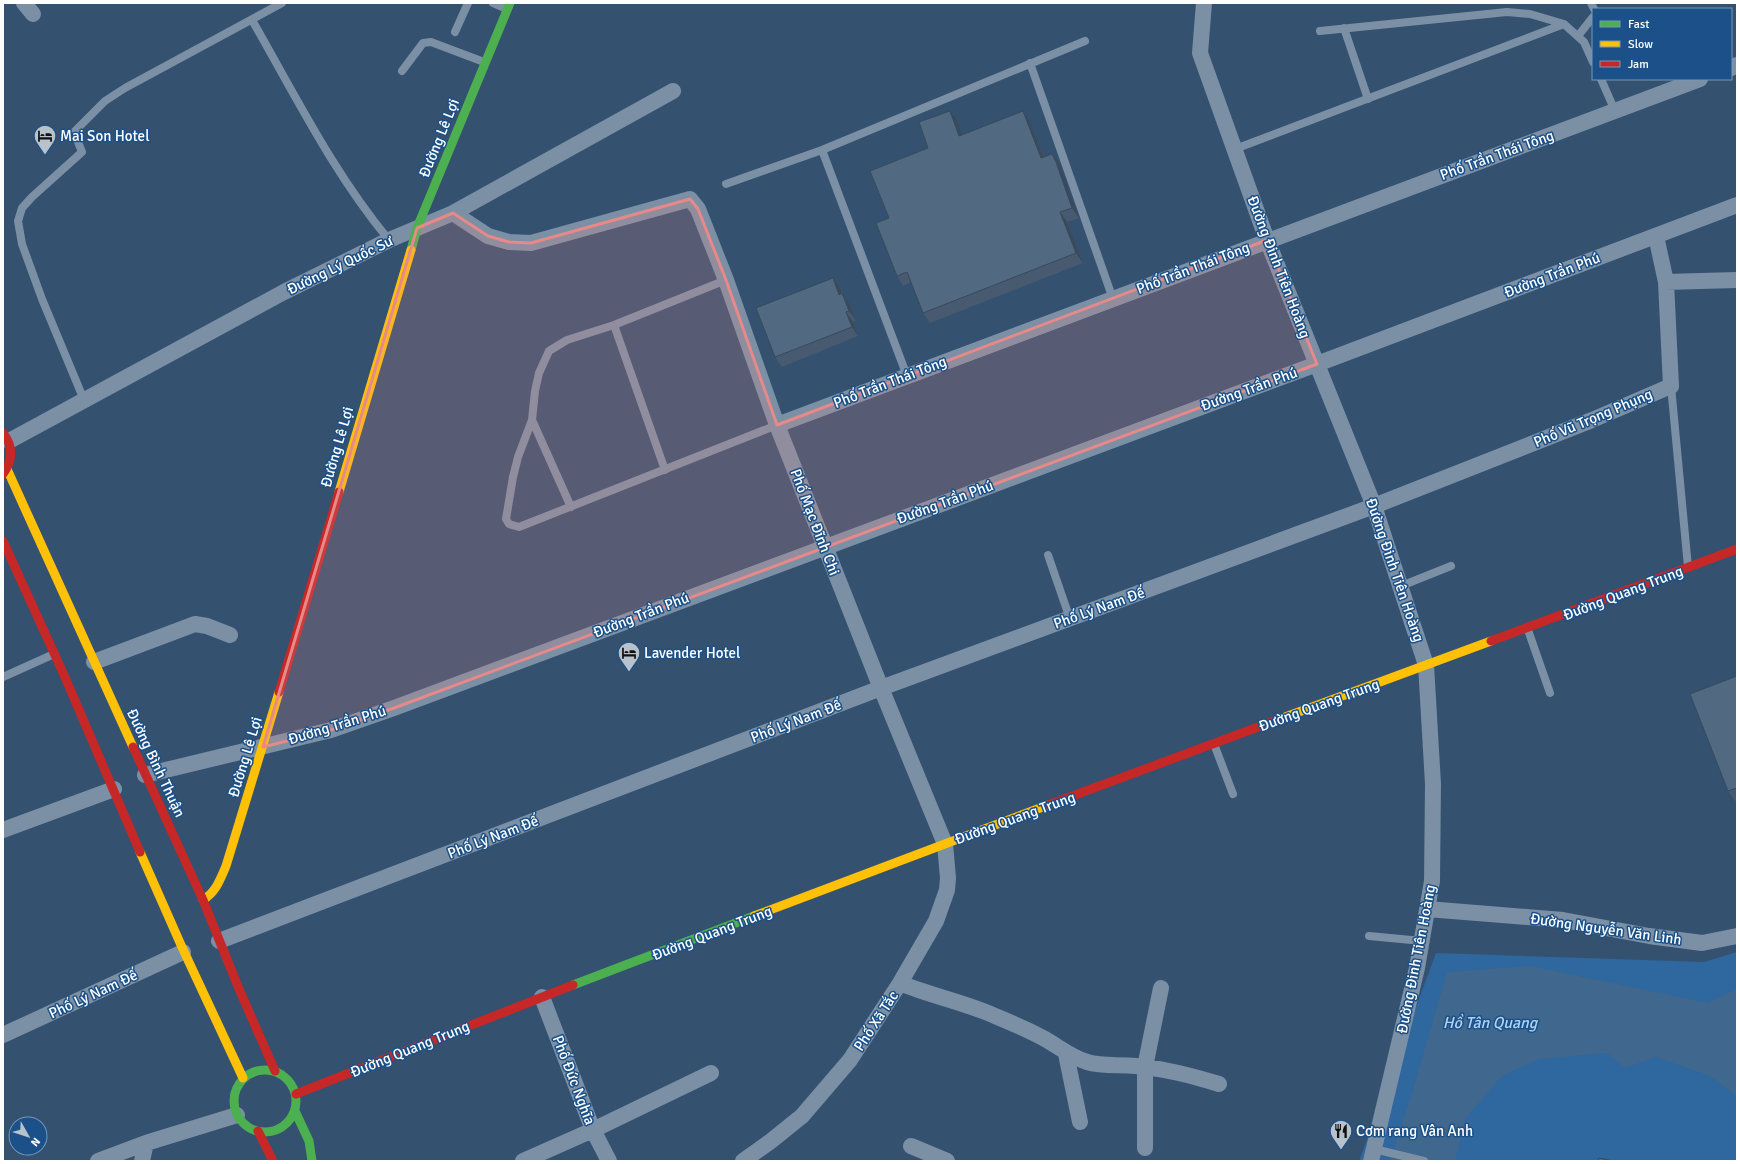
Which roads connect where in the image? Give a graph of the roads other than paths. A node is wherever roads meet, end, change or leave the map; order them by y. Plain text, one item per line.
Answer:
1 (282, 3) edge
2 (468, 3) edge
3 (493, 3) edge
4 (1204, 3) edge
5 (508, 6) edge
6 (1592, 17) edge
7 (252, 20) junction
8 (1564, 24) junction
9 (1344, 28) junction
10 (1320, 31) dead end
11 (455, 32) dead end
12 (1578, 36) junction
13 (1084, 41) dead end
14 (1592, 60) edge
15 (485, 62) junction
16 (1030, 63) junction
17 (402, 71) dead end
18 (1601, 80) edge
19 (1697, 80) edge
20 (673, 91) dead end
21 (1368, 99) junction
22 (1615, 111) junction
23 (1235, 149) junction
24 (822, 150) junction
25 (726, 184) dead end
26 (1737, 205) edge
27 (453, 213) junction
28 (417, 228) junction
29 (1656, 236) junction
30 (389, 240) junction
31 (1267, 240) junction
32 (726, 280) junction
33 (1737, 280) edge
34 (1666, 282) junction
35 (1113, 298) junction
36 (614, 325) junction
37 (1317, 364) junction
38 (907, 376) junction
39 (1671, 386) junction
40 (84, 400) junction
41 (532, 420) junction
42 (777, 425) junction
43 (6, 437) edge
44 (665, 470) junction
45 (5, 472) edge
46 (1374, 506) junction
47 (571, 507) junction
48 (3, 541) edge
49 (824, 547) junction
50 (1737, 549) edge
51 (1048, 555) dead end
52 (1451, 566) dead end
53 (1688, 568) junction
54 (1401, 586) junction
55 (1070, 619) junction
56 (1527, 629) junction
57 (230, 635) dead end
58 (54, 654) junction
59 (94, 662) junction
60 (1426, 665) junction
61 (3, 677) edge
62 (881, 688) junction
63 (1550, 693) dead end
64 (1214, 744) junction
65 (263, 747) junction
66 (145, 775) junction
67 (114, 789) junction
68 (1233, 794) dead end
69 (3, 830) edge
70 (945, 844) junction
71 (203, 900) junction
72 (1427, 909) junction
73 (1369, 936) dead end
74 (1737, 936) edge
75 (219, 941) junction
76 (1422, 941) junction
77 (183, 952) junction
78 (900, 983) junction
79 (1161, 988) dead end
80 (542, 997) junction
81 (3, 1035) edge
82 (1066, 1054) junction
83 (1145, 1067) junction
84 (275, 1071) junction
85 (711, 1073) dead end
86 (243, 1078) junction
87 (1219, 1084) dead end
88 (296, 1094) junction
89 (295, 1111) junction
90 (237, 1115) junction
91 (1080, 1122) dead end
92 (593, 1130) junction
93 (258, 1132) junction
94 (146, 1143) junction
95 (911, 1146) dead end
96 (1145, 1148) dead end
97 (1372, 1155) edge
98 (98, 1161) edge
99 (142, 1161) edge
100 (274, 1161) edge
101 (312, 1161) edge
102 (523, 1161) edge
103 (608, 1161) edge
104 (743, 1161) edge
105 (947, 1161) edge
106 (1424, 1161) edge

1 - 7 lane
2 - 11 lane
3 - 5 lane
4 - 23 street, Đường Đinh Tiên Hoàng
5 - 15 main road, Đường Lê Lợi
6 - 12 lane
7 - 30 lane
7 - 40 lane
8 - 9 lane
8 - 12 lane
8 - 21 lane
9 - 10 lane
9 - 21 lane
12 - 14 lane
13 - 16 lane
15 - 17 lane
15 - 28 main road, Đường Lê Lợi
16 - 24 lane
16 - 35 lane
18 - 22 lane
19 - 22 street, Phố Trần Thái Tông
20 - 27 street, Đường Lý Quốc Sư
21 - 23 lane
22 - 31 street, Phố Trần Thái Tông
23 - 31 street, Đường Đinh Tiên Hoàng
24 - 25 lane
24 - 38 lane
26 - 29 street, Đường Trần Phú
27 - 28 street, Đường Lý Quốc Sư
27 - 32 street, Phố Mạc Đĩnh Chi
28 - 30 street, Đường Lý Quốc Sư
28 - 65 main road, Đường Lê Lợi
29 - 34 street, Phố Vũ Trọng Phụng
29 - 37 street, Đường Trần Phú
30 - 40 street, Đường Lý Quốc Sư
31 - 35 street, Phố Trần Thái Tông
31 - 37 street, Đường Đinh Tiên Hoàng
32 - 36 lane
32 - 42 street, Phố Mạc Đĩnh Chi
33 - 34 street
34 - 39 street, Phố Vũ Trọng Phụng
35 - 38 street, Phố Trần Thái Tông
36 - 41 lane
36 - 44 lane
37 - 46 street, Đường Đinh Tiên Hoàng
37 - 49 street, Đường Trần Phú
38 - 42 street, Phố Trần Thái Tông
39 - 46 street, Phố Vũ Trọng Phụng
39 - 53 lane
40 - 43 street, Đường Lý Quốc Sư
41 - 47 lane
41 - 47 lane
42 - 44 lane
42 - 49 street, Phố Mạc Đĩnh Chi
43 - 45 main road
44 - 47 lane
45 - 59 main road, Đường Bình Thuận
46 - 54 street, Đường Đinh Tiên Hoàng
46 - 55 street, Phố Lý Nam Đế
48 - 58 main road
49 - 62 street, Phố Mạc Đĩnh Chi
49 - 65 street, Đường Trần Phú
50 - 53 main road, Đường Quang Trung
51 - 55 lane
52 - 54 lane
53 - 56 main road, Đường Quang Trung
54 - 60 street, Đường Đinh Tiên Hoàng
55 - 62 street, Phố Lý Nam Đế
56 - 60 main road, Đường Quang Trung
56 - 63 lane
57 - 59 street
58 - 61 lane
58 - 67 main road
59 - 66 main road, Đường Bình Thuận
60 - 64 main road, Đường Quang Trung
60 - 72 street, Đường Đinh Tiên Hoàng
62 - 70 street, Phố Mạc Đĩnh Chi
62 - 75 street, Phố Lý Nam Đế
64 - 68 lane
64 - 70 main road, Đường Quang Trung
65 - 66 street, Đường Trần Phú
65 - 71 main road, Đường Lê Lợi
66 - 71 main road, Đường Bình Thuận
67 - 69 street
67 - 77 main road
70 - 78 street, Phố Xã Tắc
70 - 80 main road, Đường Quang Trung
71 - 75 main road, Đường Bình Thuận
72 - 74 street, Đường Nguyễn Văn Linh
72 - 76 street, Đường Đinh Tiên Hoàng
73 - 76 lane
75 - 84 main road, Đường Bình Thuận
76 - 97 street, Đường Đinh Tiên Hoàng
77 - 81 street, Phố Lý Nam Đế
77 - 86 main road
78 - 82 street
78 - 104 street, Phố Xã Tắc
79 - 83 street
80 - 88 main road, Đường Quang Trung
80 - 92 street, Phố Đức Nghĩa
82 - 83 street
82 - 91 street
83 - 87 street
83 - 96 street
84 - 86 main road
84 - 88 main road
85 - 92 street
86 - 90 main road
88 - 89 main road
89 - 93 main road
89 - 101 main road
90 - 93 main road
90 - 94 street
92 - 102 street
92 - 103 street, Phố Đức Nghĩa
93 - 100 main road
94 - 98 street
94 - 99 street
95 - 105 street
97 - 106 lane

